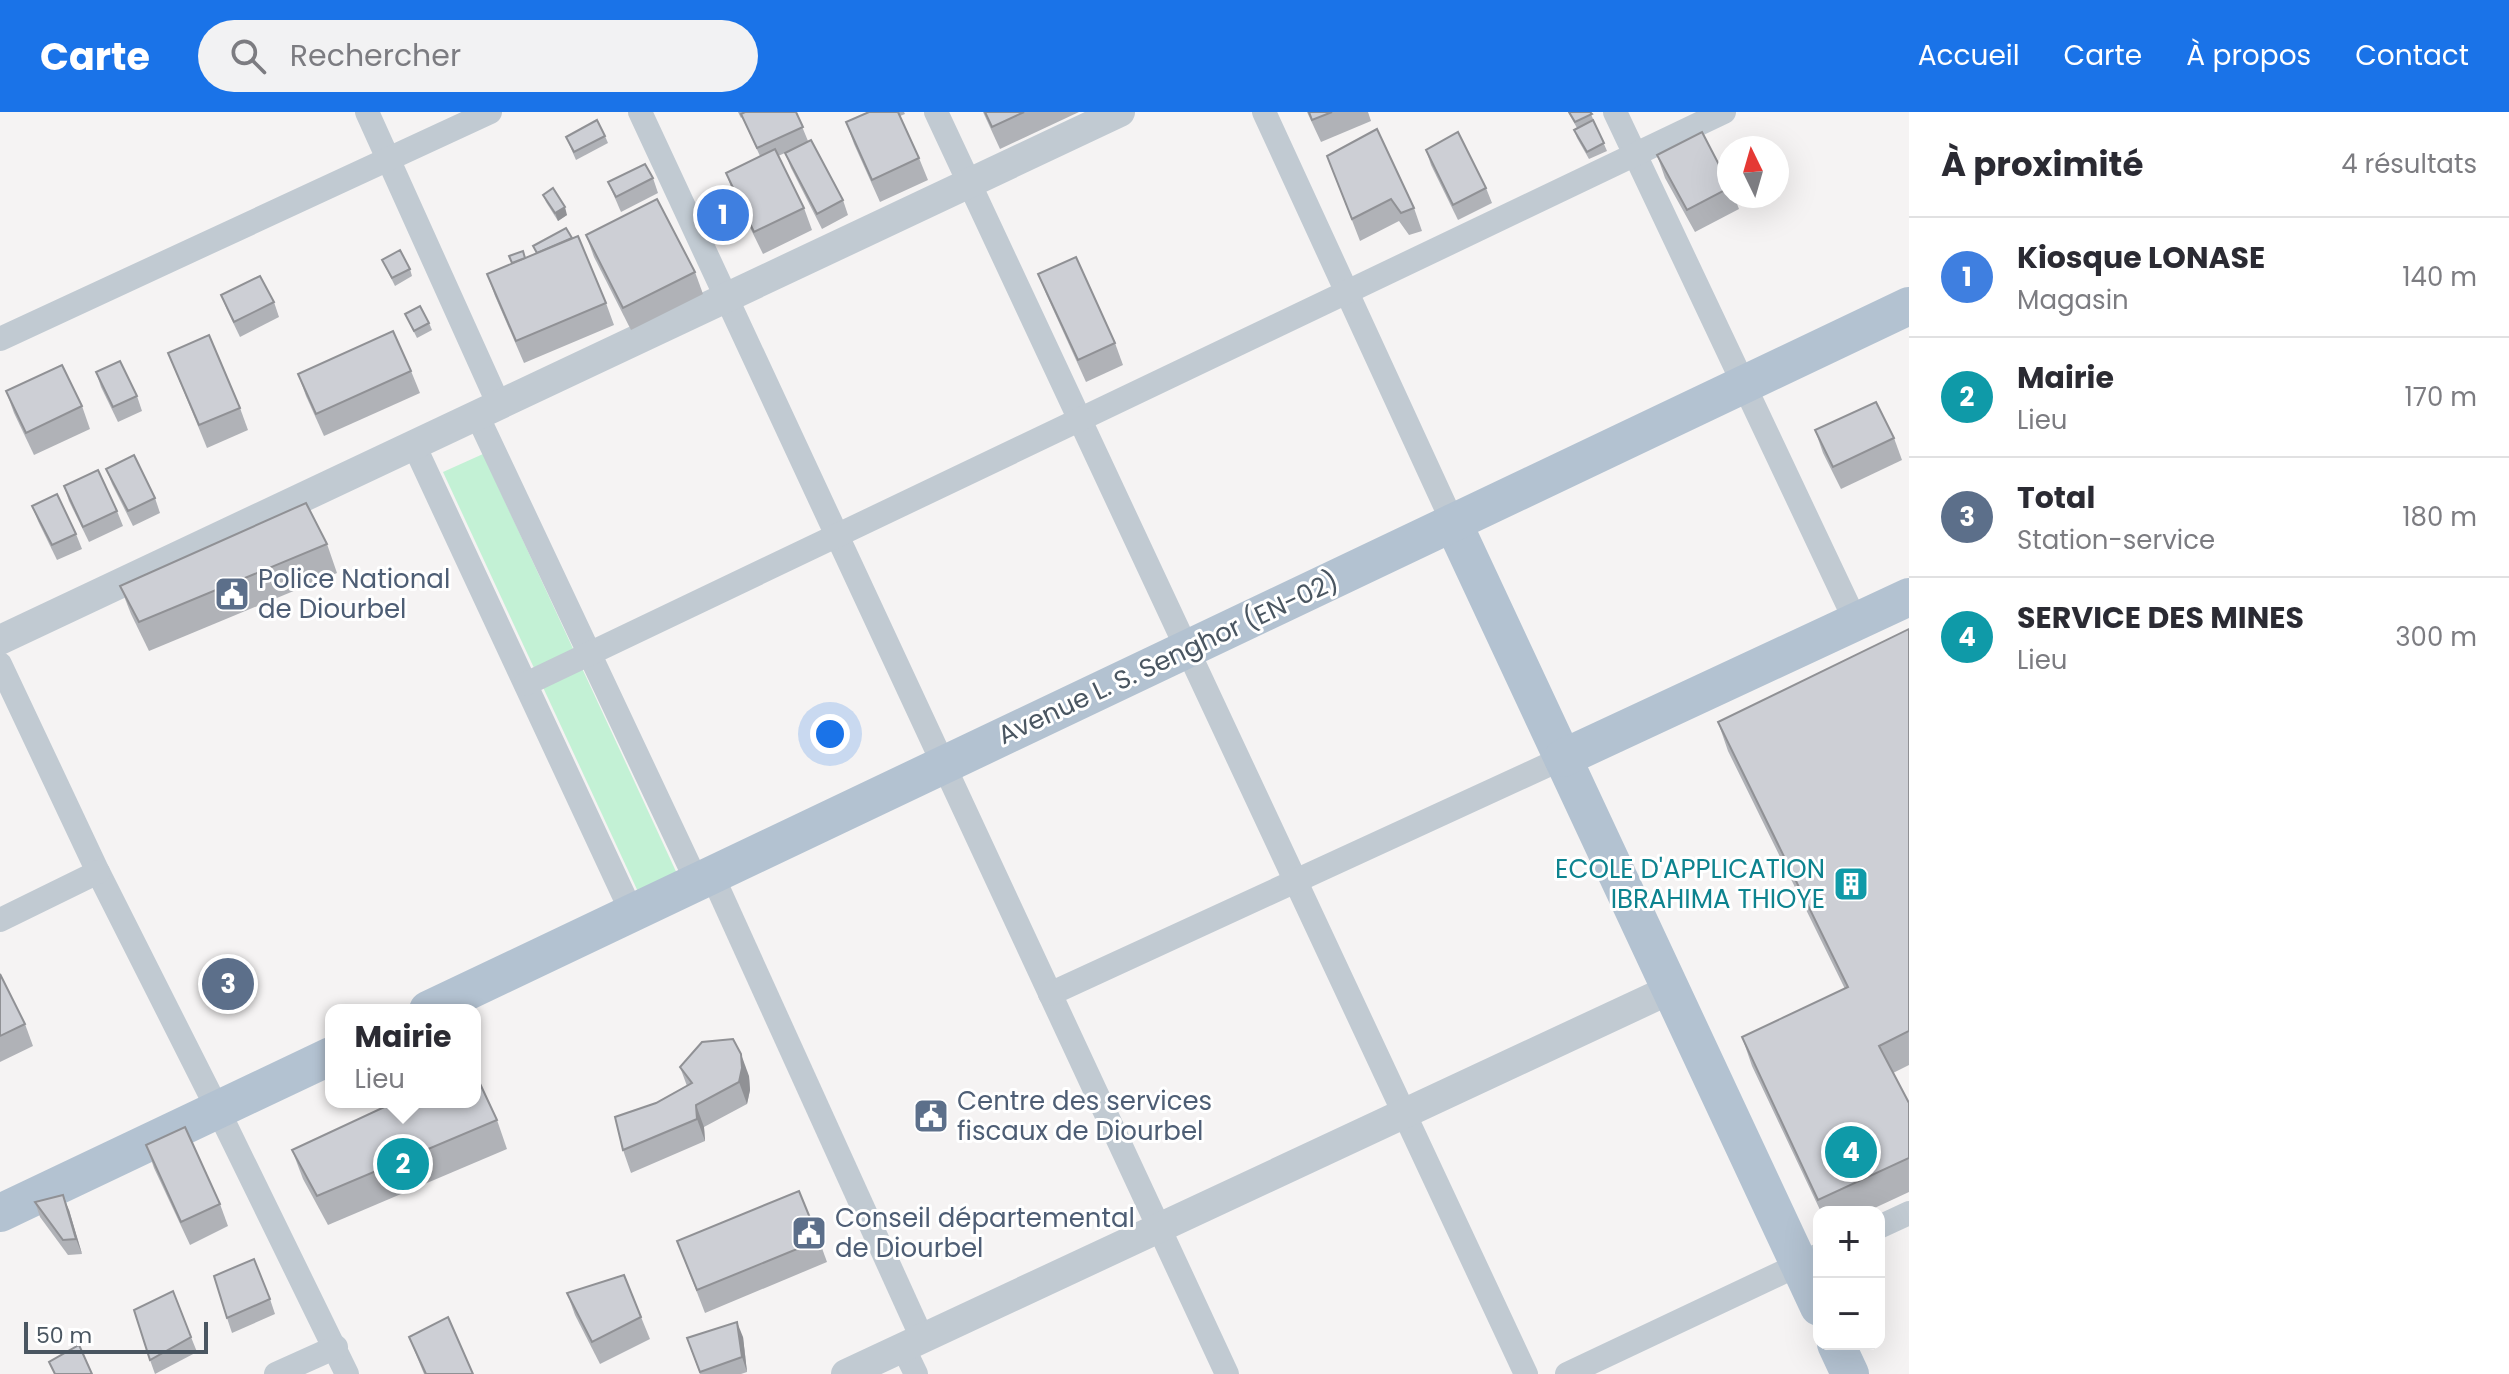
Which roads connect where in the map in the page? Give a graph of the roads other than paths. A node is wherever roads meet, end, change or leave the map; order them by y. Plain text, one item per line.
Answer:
1 (367, 112) edge
2 (490, 112) edge
3 (640, 112) edge
4 (936, 112) edge
5 (1120, 112) edge
6 (1264, 112) edge
7 (1615, 112) edge
8 (1724, 112) edge
9 (1635, 154) junction
10 (386, 159) junction
11 (969, 183) junction
12 (1347, 292) junction
13 (726, 298) junction
14 (1909, 306) edge
15 (0, 339) edge
16 (1744, 385) junction
17 (488, 410) junction
18 (1080, 420) junction
19 (414, 445) junction
20 (1453, 523) junction
21 (837, 535) junction
22 (1909, 597) edge
23 (1856, 622) junction
24 (0, 640) edge
25 (1187, 649) junction
26 (590, 653) junction
27 (0, 664) edge
28 (526, 684) junction
29 (1563, 758) junction
30 (943, 765) junction
31 (98, 872) junction
32 (704, 878) junction
33 (1296, 881) junction
34 (632, 913) junction
35 (0, 920) edge
36 (1671, 989) junction
37 (1050, 994) junction
38 (441, 1004) edge
39 (325, 1059) edge
40 (218, 1110) junction
41 (1404, 1114) junction
42 (0, 1213) edge
43 (1909, 1213) edge
44 (1885, 1224) edge
45 (1159, 1228) junction
46 (1809, 1260) edge
47 (336, 1347) junction
48 (1839, 1350) edge
49 (914, 1353) edge
50 (276, 1374) edge
51 (347, 1374) edge
52 (846, 1374) edge
53 (1227, 1374) edge
54 (1526, 1374) edge
55 (1567, 1374) edge
56 (1850, 1374) edge

1 - 10 street
2 - 10 street
3 - 13 street
4 - 11 street
5 - 11 street
6 - 12 street
7 - 9 street
8 - 9 street
9 - 12 street
9 - 16 street
10 - 15 street
10 - 17 street
11 - 13 street
11 - 18 street
12 - 18 street
12 - 20 street
13 - 17 street
13 - 21 street
14 - 16 main road, Avenue L. S. Senghor (EN-02)
16 - 20 main road, Avenue L. S. Senghor (EN-02)
16 - 23 street
17 - 19 street
17 - 26 street
18 - 21 street
18 - 25 street
19 - 24 street
19 - 28 street
20 - 25 main road, Avenue L. S. Senghor (EN-02)
20 - 29 main road
21 - 26 street
21 - 30 street
22 - 23 main road
23 - 29 main road
25 - 30 main road, Avenue L. S. Senghor (EN-02)
25 - 33 street
26 - 28 street
26 - 32 street
27 - 31 street
28 - 34 street
29 - 33 street
29 - 36 main road
30 - 32 main road, Avenue L. S. Senghor (EN-02)
30 - 37 street
31 - 35 street
31 - 40 street
32 - 34 main road, Avenue L. S. Senghor (EN-02)
32 - 49 street
33 - 37 street
33 - 41 street
34 - 38 main road, Avenue L. S. Senghor (EN-02)
36 - 41 street
36 - 46 main road
37 - 45 street
39 - 40 main road
40 - 42 main road
40 - 47 street
41 - 45 street
41 - 54 street
43 - 44 street
45 - 49 street
45 - 53 street
46 - 55 street
47 - 50 street
47 - 51 street
48 - 56 main road
49 - 52 street

